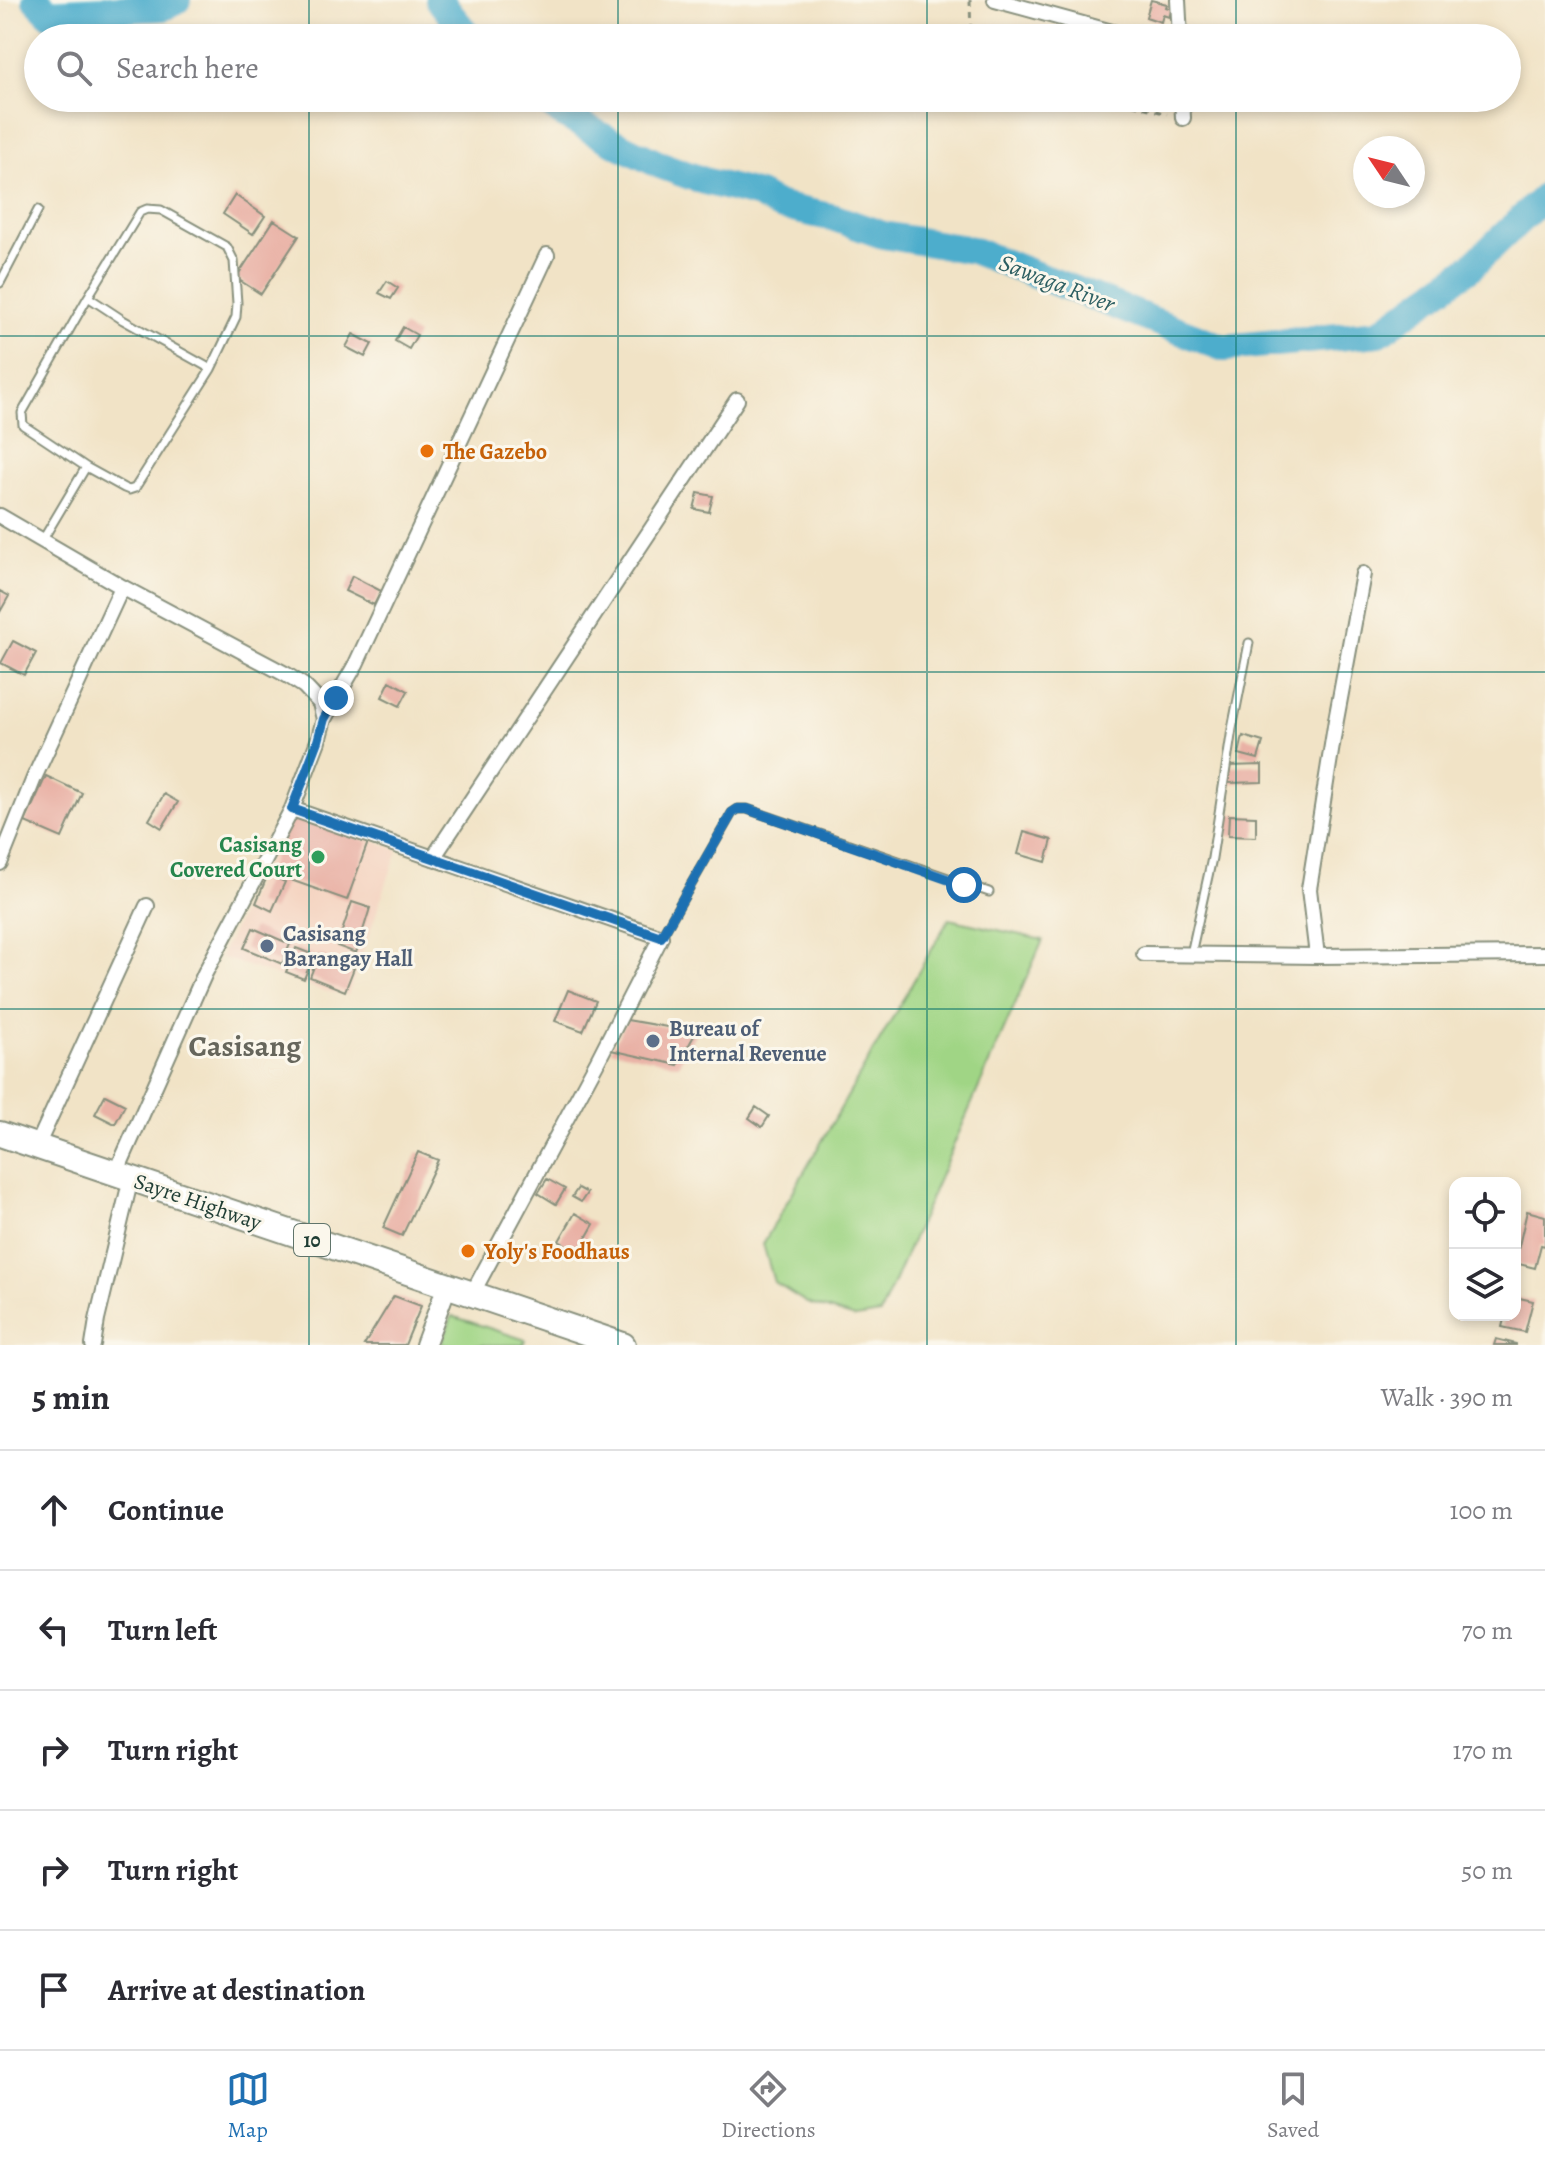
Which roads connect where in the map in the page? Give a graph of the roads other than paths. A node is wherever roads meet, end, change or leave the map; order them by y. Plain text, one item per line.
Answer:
1 (995, 0) edge
2 (1178, 0) edge
3 (1083, 24) edge
4 (1179, 24) edge
5 (1183, 112) edge
6 (1183, 118) road end
7 (38, 210) dead end
8 (547, 255) dead end
9 (0, 283) edge
10 (88, 297) junction
11 (211, 369) junction
12 (737, 400) dead end
13 (86, 467) junction
14 (2, 521) edge
15 (42, 541) junction
16 (1363, 574) dead end
17 (122, 587) junction
18 (1249, 643) dead end
19 (324, 719) junction
20 (292, 809) junction
21 (433, 858) junction
22 (0, 863) edge
23 (989, 892) dead end
24 (147, 906) dead end
25 (661, 937) junction
26 (1144, 954) dead end
27 (1191, 954) junction
28 (1545, 954) edge
29 (1317, 956) junction
30 (0, 1134) edge
31 (37, 1146) junction
32 (123, 1176) junction
33 (447, 1286) junction
34 (472, 1294) junction
35 (93, 1345) edge
36 (425, 1345) edge
37 (623, 1345) edge

1 - 3 street
2 - 4 street
5 - 6 street
7 - 9 lane
8 - 19 street
10 - 11 lane
10 - 11 lane
10 - 13 lane
11 - 13 lane
12 - 21 street
13 - 15 lane
14 - 15 street
15 - 17 street
16 - 29 street
17 - 19 street
17 - 22 street
18 - 27 lane
19 - 20 street
20 - 21 street
20 - 32 street
21 - 25 street
23 - 25 lane
24 - 31 street
25 - 34 street
26 - 27 street
27 - 29 street
28 - 29 street
30 - 31 highway, Sayre Highway / 10
31 - 32 highway, Sayre Highway / 10
32 - 33 highway, Sayre Highway / 10
32 - 35 street
33 - 34 highway, Sayre Highway / 10
33 - 36 street
34 - 37 highway, Sayre Highway / 10

